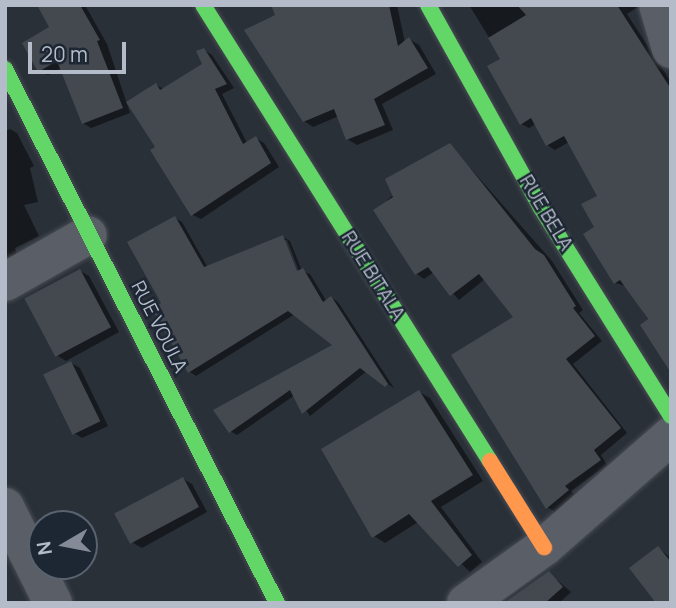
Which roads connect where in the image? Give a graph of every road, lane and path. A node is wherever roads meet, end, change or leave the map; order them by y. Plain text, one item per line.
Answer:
1 (203, 5) edge
2 (428, 5) edge
3 (658, 5) edge
4 (671, 49) edge
5 (5, 69) edge
6 (88, 235) junction
7 (5, 282) edge
8 (667, 441) edge
9 (5, 507) edge
10 (544, 547) junction
11 (481, 598) edge
12 (53, 603) edge
13 (276, 603) edge

1 - 10 street, RUE BITALA
2 - 8 street, RUE BELA
3 - 4 street
5 - 6 street, RUE VOULA
6 - 7 street
6 - 13 street, RUE VOULA
8 - 10 street
9 - 12 street
10 - 11 street

